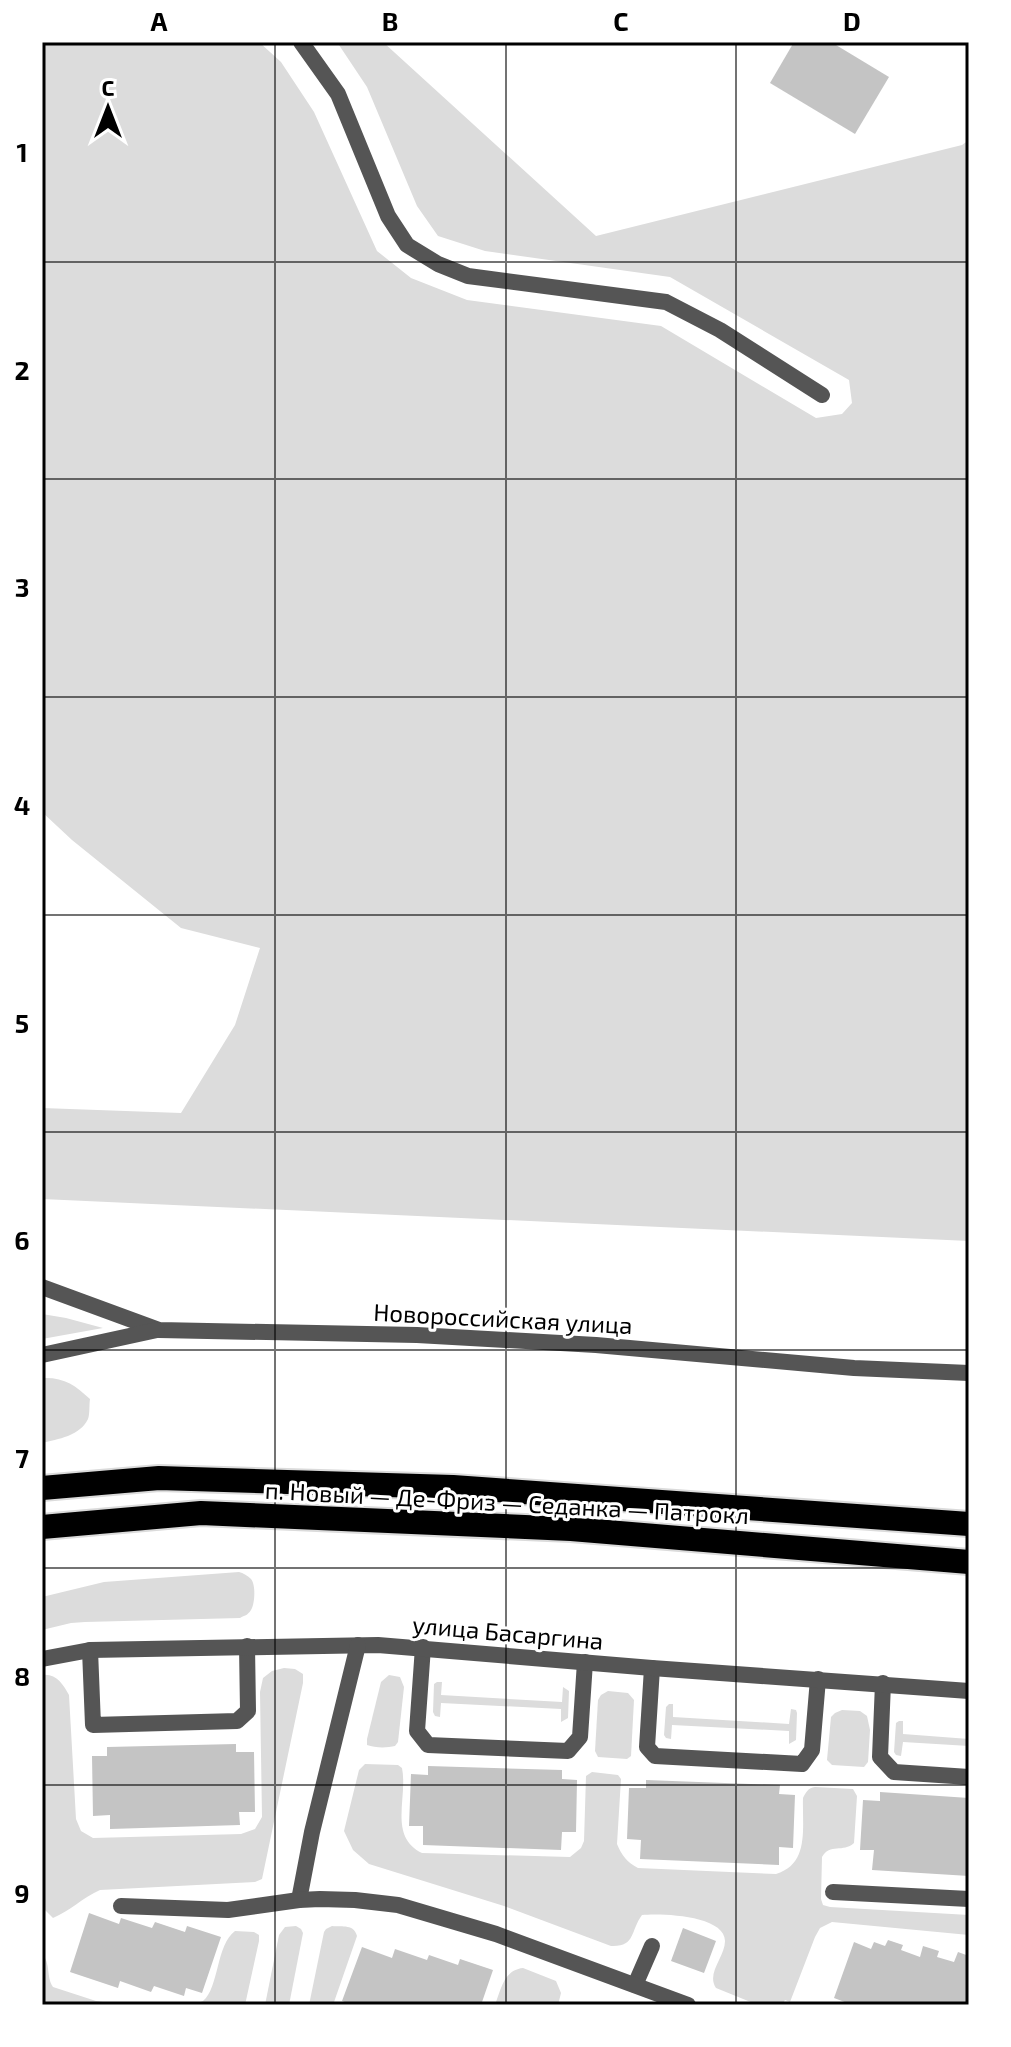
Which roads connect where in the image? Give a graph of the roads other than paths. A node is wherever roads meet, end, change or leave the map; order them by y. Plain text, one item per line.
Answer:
1 (301, 42) edge
2 (822, 395) dead end
3 (42, 1287) edge
4 (159, 1330) junction
5 (42, 1355) edge
6 (969, 1373) edge
7 (42, 1488) edge
8 (969, 1524) edge
9 (42, 1527) edge
10 (969, 1562) edge
11 (358, 1645) junction
12 (247, 1646) junction
13 (423, 1647) junction
14 (90, 1650) junction
15 (42, 1659) edge
16 (585, 1662) junction
17 (652, 1668) junction
18 (818, 1679) junction
19 (883, 1683) junction
20 (969, 1691) edge
21 (969, 1777) edge
22 (833, 1892) dead end
23 (969, 1899) edge
24 (299, 1900) junction
25 (121, 1906) dead end
26 (652, 1946) dead end
27 (635, 1985) junction
28 (688, 2005) edge

1 - 2 street
3 - 4 street, Новороссийская улица
4 - 5 street
4 - 6 street, Новороссийская улица
7 - 8 highway, п. Новый — Де-Фриз — Седанка — Патрокл
9 - 10 highway, п. Новый — Де-Фриз — Седанка — Патрокл
11 - 12 street, улица Басаргина
11 - 13 street, улица Басаргина
11 - 24 street
12 - 14 street, улица Басаргина
12 - 14 street
13 - 16 street, улица Басаргина
13 - 16 street
14 - 15 street, улица Басаргина
16 - 17 street, улица Басаргина
17 - 18 street, улица Басаргина
17 - 18 street
18 - 19 street, улица Басаргина
19 - 20 street, улица Басаргина
19 - 21 street
22 - 23 street
24 - 25 street
24 - 27 street
26 - 27 street
27 - 28 street

